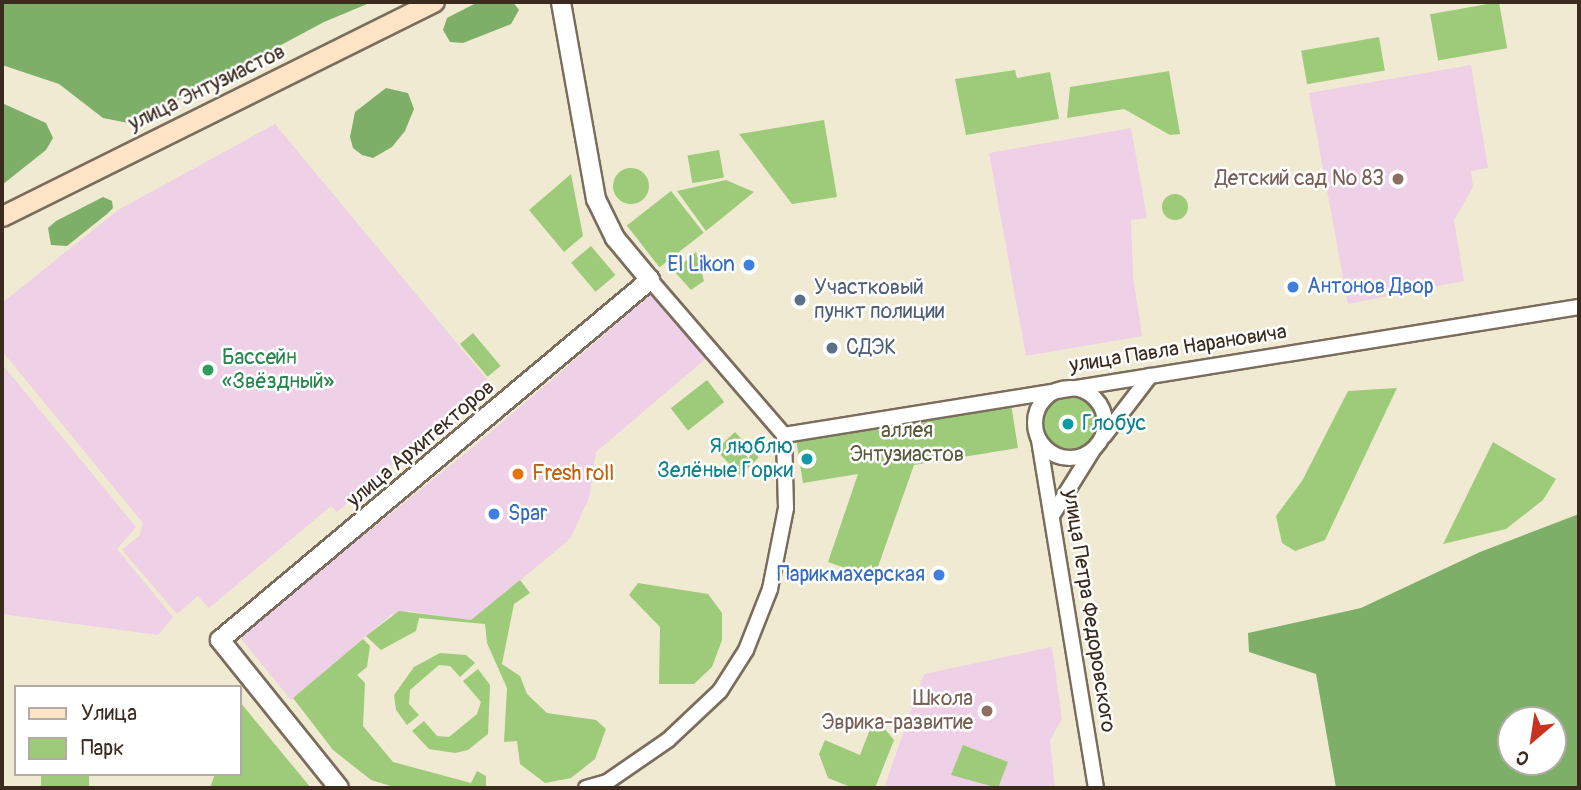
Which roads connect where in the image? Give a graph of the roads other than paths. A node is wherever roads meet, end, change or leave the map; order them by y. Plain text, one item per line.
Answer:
1 (434, 2) edge
2 (561, 2) edge
3 (2, 216) edge
4 (650, 279) junction
5 (1579, 307) edge
6 (1150, 376) junction
7 (1063, 388) junction
8 (1033, 393) junction
9 (1035, 416) junction
10 (783, 435) junction
11 (1038, 440) junction
12 (1097, 445) junction
13 (1053, 514) junction
14 (339, 788) edge
15 (586, 788) edge
16 (1096, 788) edge

1 - 3 main road, улица Энтузиастов
2 - 4 street
4 - 10 street
4 - 14 street, улица Архитекторов
5 - 6 street, улица Павла Нарановича
6 - 7 street, улица Павла Нарановича
6 - 12 street
7 - 8 street, улица Павла Нарановича
7 - 9 street
7 - 12 street
8 - 9 street
8 - 10 street, улица Павла Нарановича
9 - 11 street
10 - 15 street
11 - 12 street
11 - 13 street, улица Петра Федоровского
12 - 13 street
13 - 16 street, улица Петра Федоровского

